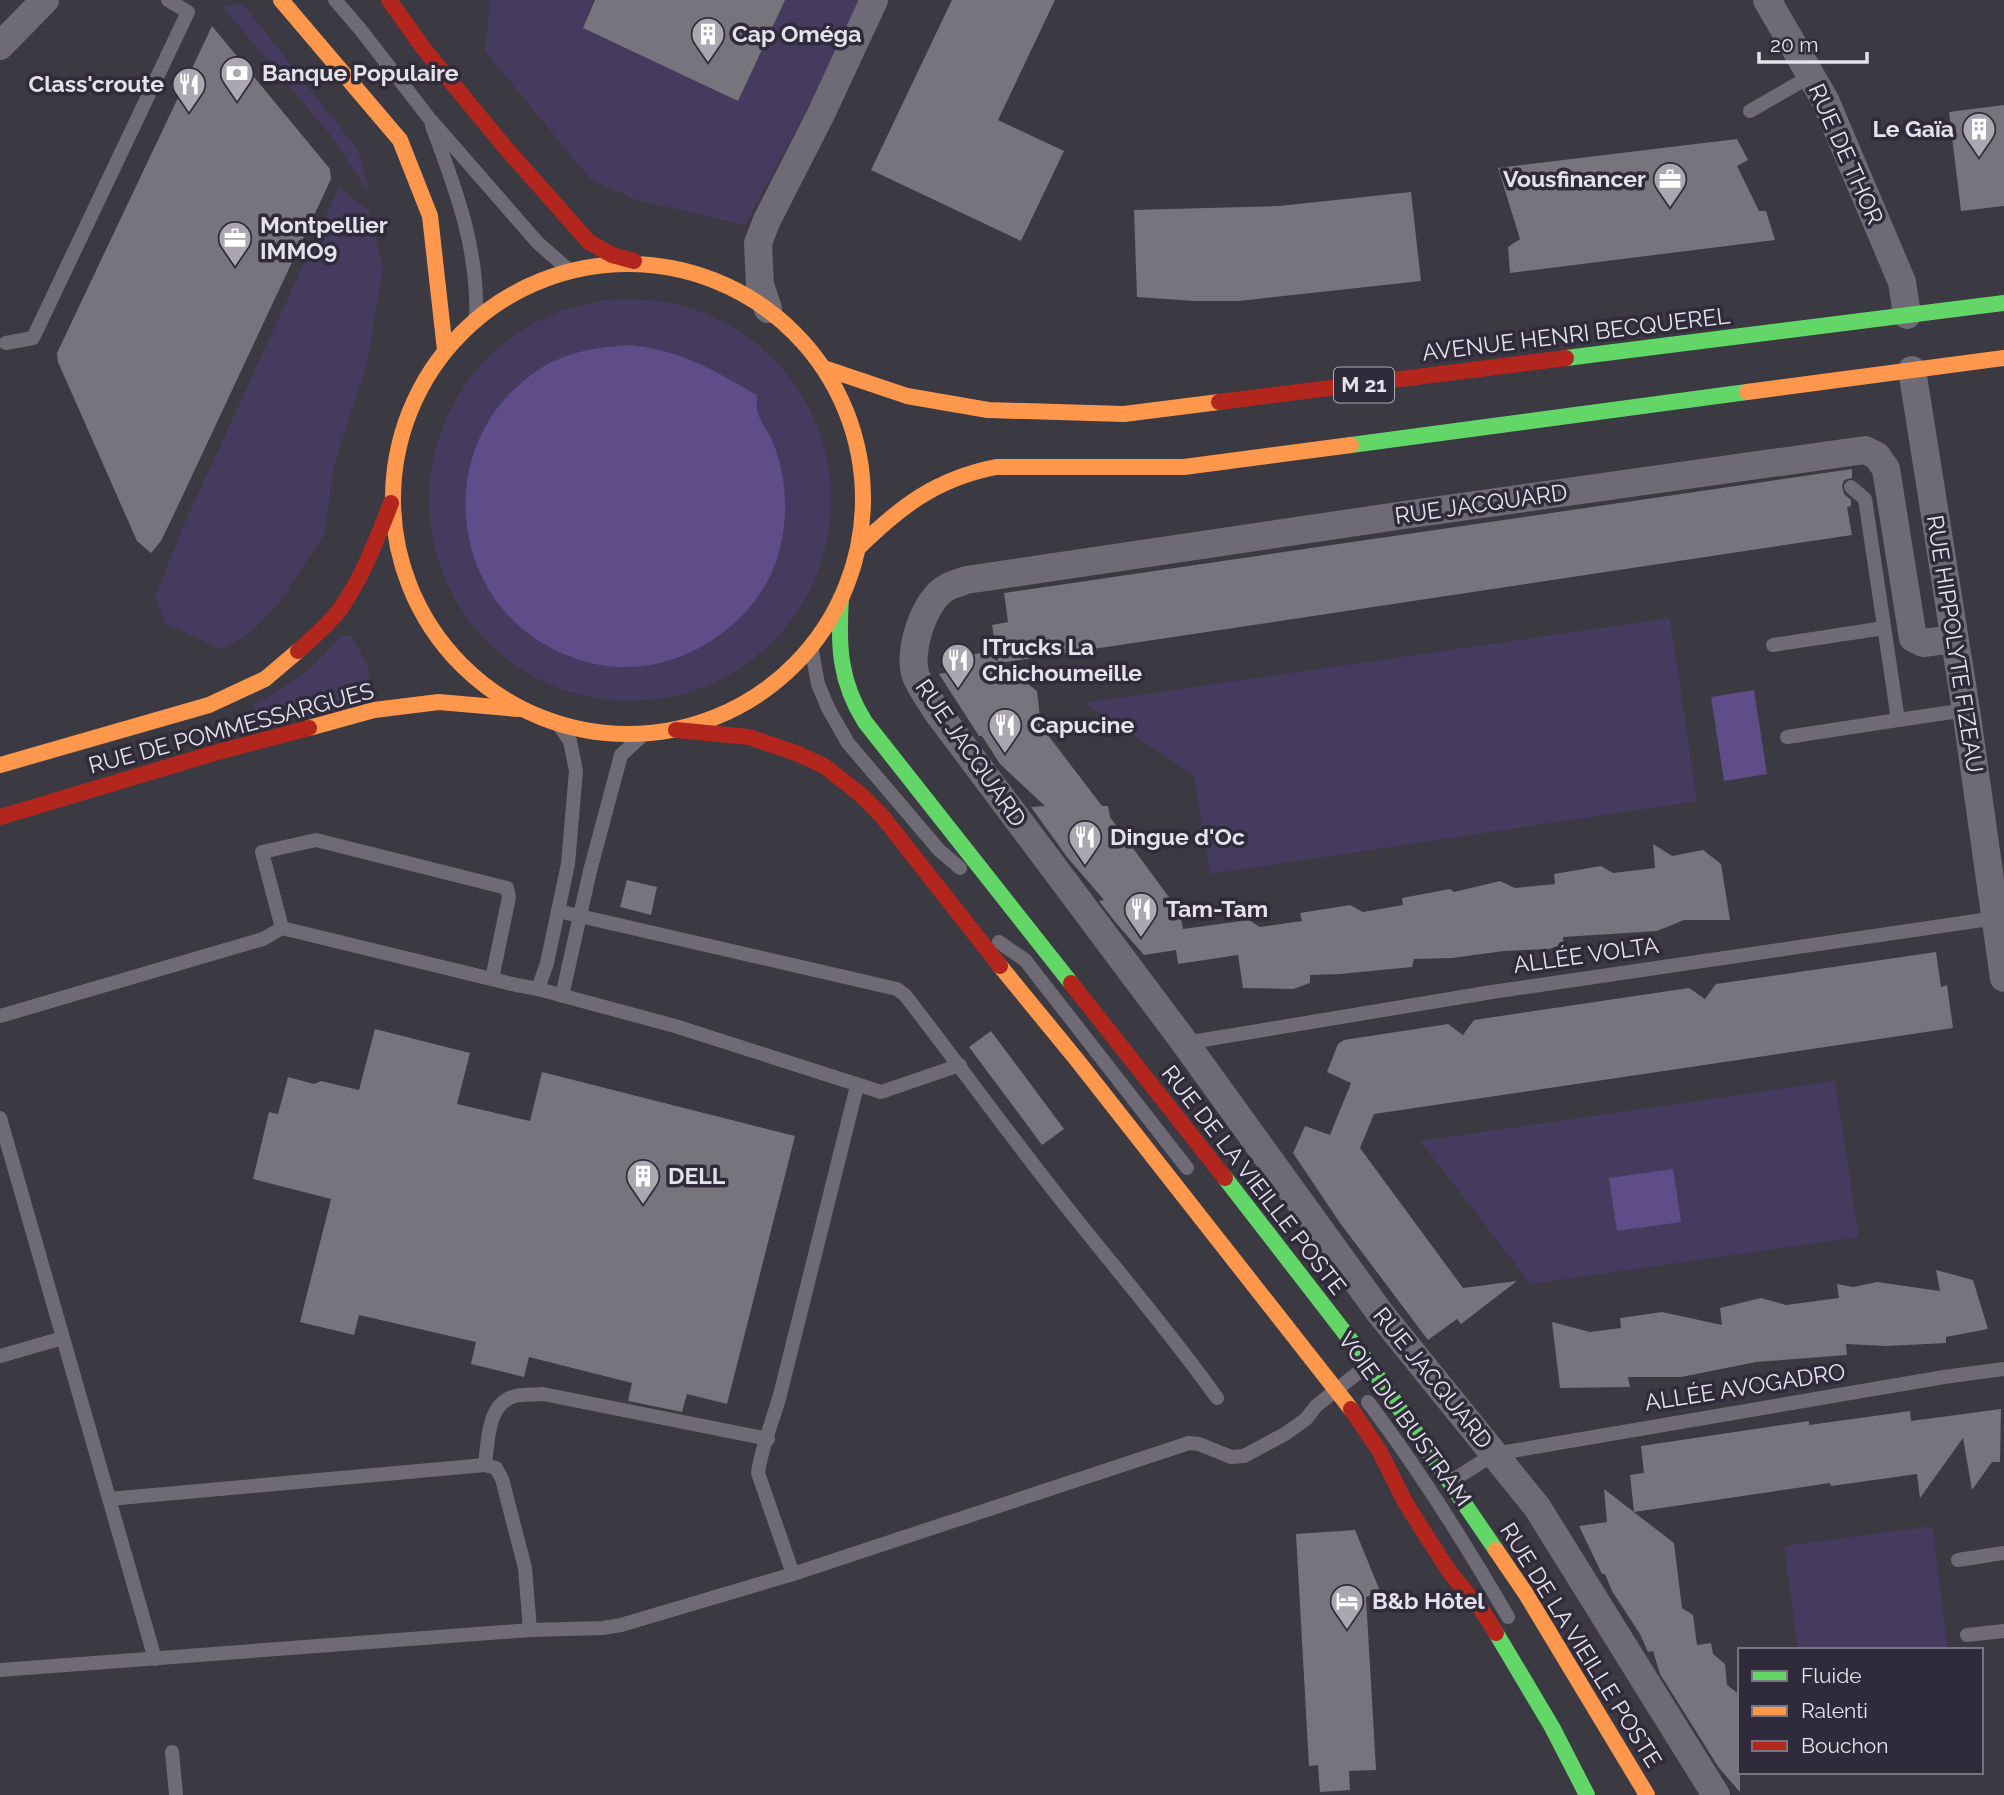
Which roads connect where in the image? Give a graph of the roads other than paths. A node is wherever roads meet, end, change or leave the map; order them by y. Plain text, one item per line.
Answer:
1 (45, 0) edge
2 (168, 0) edge
3 (281, 0) edge
4 (335, 0) edge
5 (389, 0) edge
6 (874, 0) edge
7 (1767, 0) edge
8 (0, 46) edge
9 (1811, 76) junction
10 (1750, 111) dead end
11 (429, 118) junction
12 (639, 263) junction
13 (570, 271) junction
14 (2004, 303) edge
15 (768, 309) junction
16 (1907, 315) junction
17 (476, 319) junction
18 (6, 343) dead end
19 (445, 350) junction
20 (2004, 358) edge
21 (824, 368) junction
22 (1912, 370) junction
23 (1852, 487) dead end
24 (393, 498) junction
25 (858, 548) junction
26 (841, 598) junction
27 (1884, 628) junction
28 (1954, 639) junction
29 (1773, 645) dead end
30 (811, 646) junction
31 (520, 709) junction
32 (1966, 710) junction
33 (1898, 720) junction
34 (559, 725) junction
35 (676, 730) junction
36 (644, 734) junction
37 (1787, 737) dead end
38 (0, 765) edge
39 (0, 817) edge
40 (558, 911) junction
41 (957, 914) junction
42 (580, 916) junction
43 (1017, 917) junction
44 (2000, 918) edge
45 (282, 928) junction
46 (2004, 978) edge
47 (492, 979) junction
48 (538, 989) junction
49 (562, 996) junction
50 (0, 1016) edge
51 (1185, 1043) junction
52 (960, 1065) junction
53 (857, 1086) junction
54 (0, 1118) edge
55 (1195, 1178) dead end
56 (63, 1338) junction
57 (0, 1356) edge
58 (1368, 1364) junction
59 (2004, 1369) edge
60 (1348, 1374) junction
61 (1337, 1389) junction
62 (1217, 1398) dead end
63 (768, 1439) junction
64 (1494, 1454) junction
65 (485, 1465) junction
66 (1450, 1483) junction
67 (109, 1499) junction
68 (2004, 1553) edge
69 (1958, 1560) dead end
70 (793, 1574) junction
71 (1513, 1624) dead end
72 (530, 1630) junction
73 (2004, 1630) edge
74 (1967, 1635) dead end
75 (155, 1659) junction
76 (0, 1670) edge
77 (172, 1752) dead end
78 (176, 1795) edge
79 (1587, 1795) edge
80 (1647, 1795) edge
81 (1716, 1795) edge

1 - 8 street
2 - 18 lane
3 - 19 main road
4 - 11 lane
5 - 12 main road
6 - 15 street
7 - 9 street, RUE DE THOR
9 - 10 lane
9 - 16 street, RUE DE THOR
11 - 13 lane
11 - 17 lane
12 - 13 main road
12 - 15 main road
13 - 17 main road
14 - 16 main road, AVENUE HENRI BECQUEREL / M 21
15 - 21 main road
16 - 21 main road, AVENUE HENRI BECQUEREL / M 21
17 - 19 main road
19 - 24 main road
20 - 22 main road
21 - 25 main road
22 - 25 main road
22 - 28 street, RUE HIPPOLYTE FIZEAU
23 - 27 lane
24 - 31 main road
24 - 38 main road, RUE DE POMMESSARGUES
25 - 26 main road
26 - 30 main road
26 - 43 main road, RUE DE LA VIEILLE POSTE
27 - 29 lane
27 - 33 lane
28 - 32 street, RUE HIPPOLYTE FIZEAU
28 - 51 street, RUE JACQUARD
30 - 35 main road
30 - 43 lane
31 - 34 main road
31 - 39 main road, RUE DE POMMESSARGUES
32 - 33 lane
32 - 44 street, RUE HIPPOLYTE FIZEAU
33 - 37 lane
34 - 36 main road
34 - 40 lane
35 - 36 main road
35 - 41 main road
36 - 42 lane
40 - 42 lane
40 - 48 lane
41 - 55 lane
41 - 61 main road
42 - 49 lane
42 - 52 lane
43 - 58 main road, RUE DE LA VIEILLE POSTE
44 - 46 street, RUE HIPPOLYTE FIZEAU
44 - 51 lane, ALLÉE VOLTA
45 - 47 lane
45 - 47 lane
45 - 50 lane
47 - 48 lane
48 - 49 lane
49 - 53 lane
51 - 64 street, RUE JACQUARD
52 - 53 lane
52 - 62 lane
53 - 63 lane
54 - 56 lane
56 - 57 lane
56 - 67 lane
58 - 60 lane
58 - 66 main road, RUE DE LA VIEILLE POSTE
59 - 64 lane, ALLÉE AVOGADRO
60 - 61 lane
60 - 71 lane, VOIE DU BUSTRAM
61 - 70 lane
61 - 79 main road
63 - 65 lane
63 - 70 lane
64 - 66 lane
64 - 81 street, RUE JACQUARD
65 - 67 lane
65 - 72 lane
66 - 80 main road, RUE DE LA VIEILLE POSTE
67 - 75 lane
68 - 69 lane
70 - 72 lane
72 - 75 lane
73 - 74 lane
75 - 76 lane
77 - 78 lane

